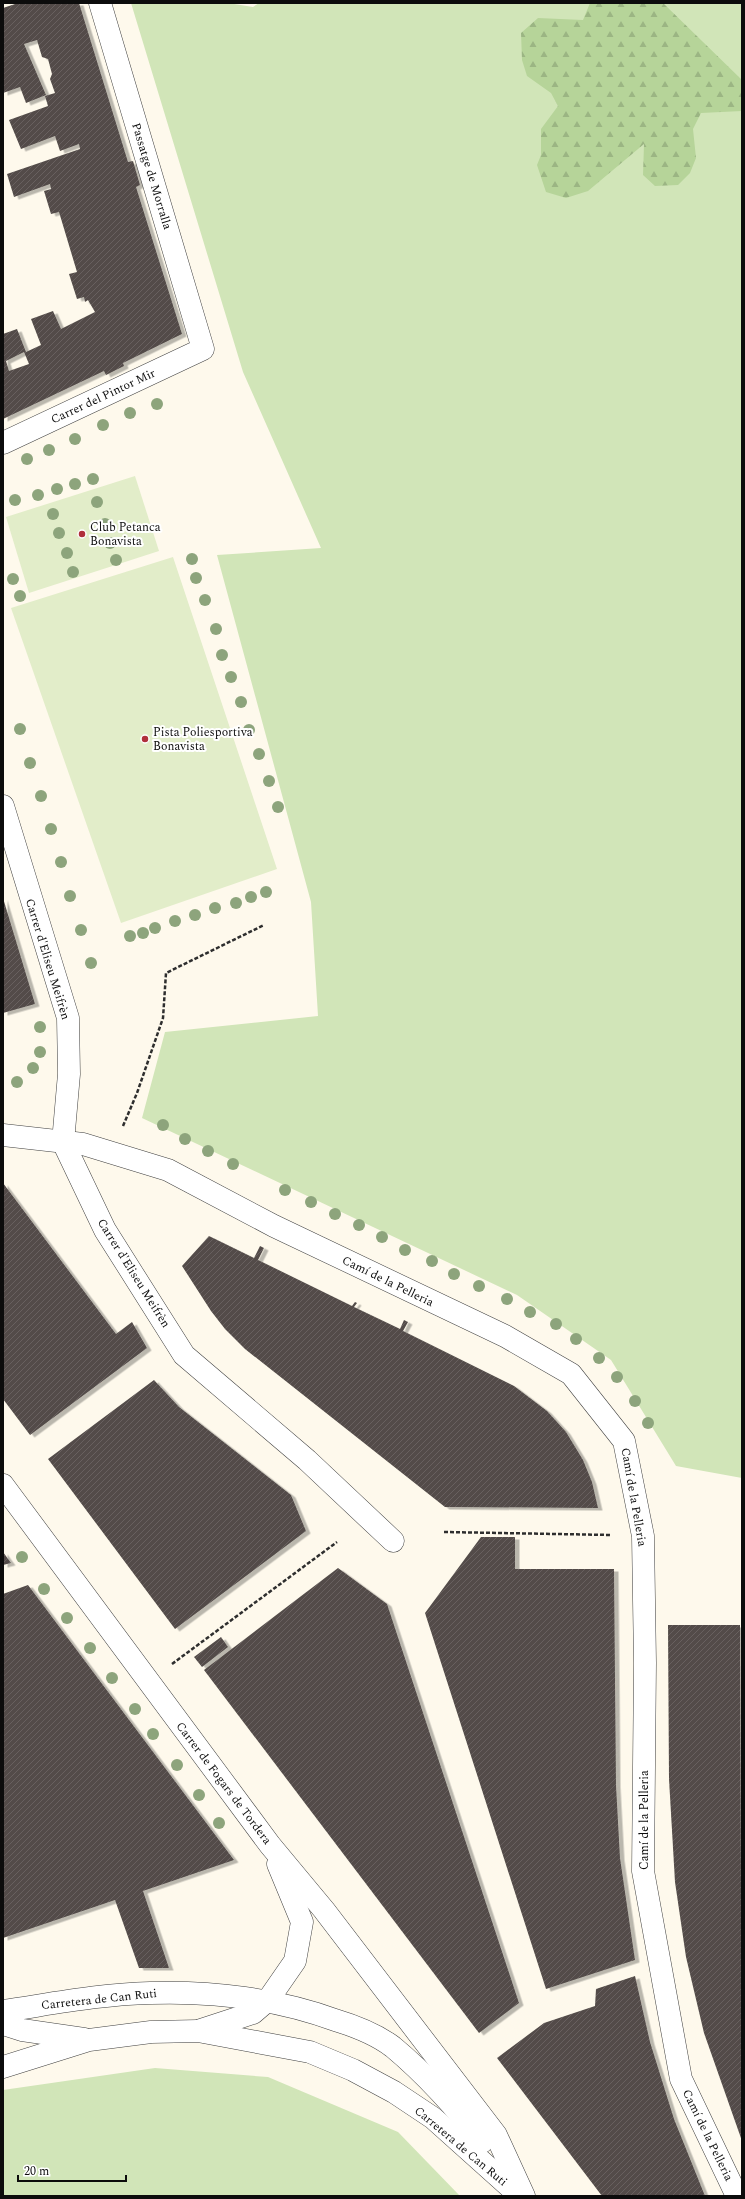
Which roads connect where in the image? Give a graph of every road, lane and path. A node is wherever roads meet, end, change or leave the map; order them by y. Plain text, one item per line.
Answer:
1 (100, 3) edge
2 (203, 349) joint
3 (3, 443) edge
4 (3, 806) edge
5 (264, 925) dead end
6 (3, 1135) edge
7 (63, 1142) junction
8 (112, 1152) junction
9 (3, 1485) edge
10 (444, 1532) dead end
11 (613, 1535) dead end
12 (393, 1541) dead end
13 (337, 1542) dead end
14 (172, 1664) dead end
15 (270, 1845) junction
16 (268, 2000) junction
17 (3, 2011) edge
18 (3, 2024) edge
19 (198, 2031) junction
20 (89, 2040) junction
21 (3, 2068) edge
22 (450, 2076) joint
23 (522, 2196) edge
24 (737, 2196) edge

1 - 2 street, Passatge de Morralla
2 - 3 street, Carrer del Pintor Mir
4 - 7 street, Carrer d'Eliseu Meifrèn
5 - 8 path
6 - 7 street, Camí de la Pelleria
7 - 8 street, Camí de la Pelleria
7 - 12 street, Carrer d'Eliseu Meifrèn
8 - 24 street, Camí de la Pelleria
9 - 15 street, Carrer de Fogars de Tordera
10 - 11 path
13 - 14 path
15 - 16 street, Carretera de Can Ruti
15 - 22 street, Carrer de Fogars de Tordera
16 - 17 street, Carretera de Can Ruti
16 - 19 street, Carretera de Can Ruti
16 - 23 street, Carretera de Can Ruti
18 - 20 street, Carretera de Can Ruti
19 - 20 street, Carretera de Can Ruti
19 - 23 street, Carretera de Can Ruti
20 - 21 street, Carretera de Can Ruti
22 - 23 street, Carretera de Can Ruti

